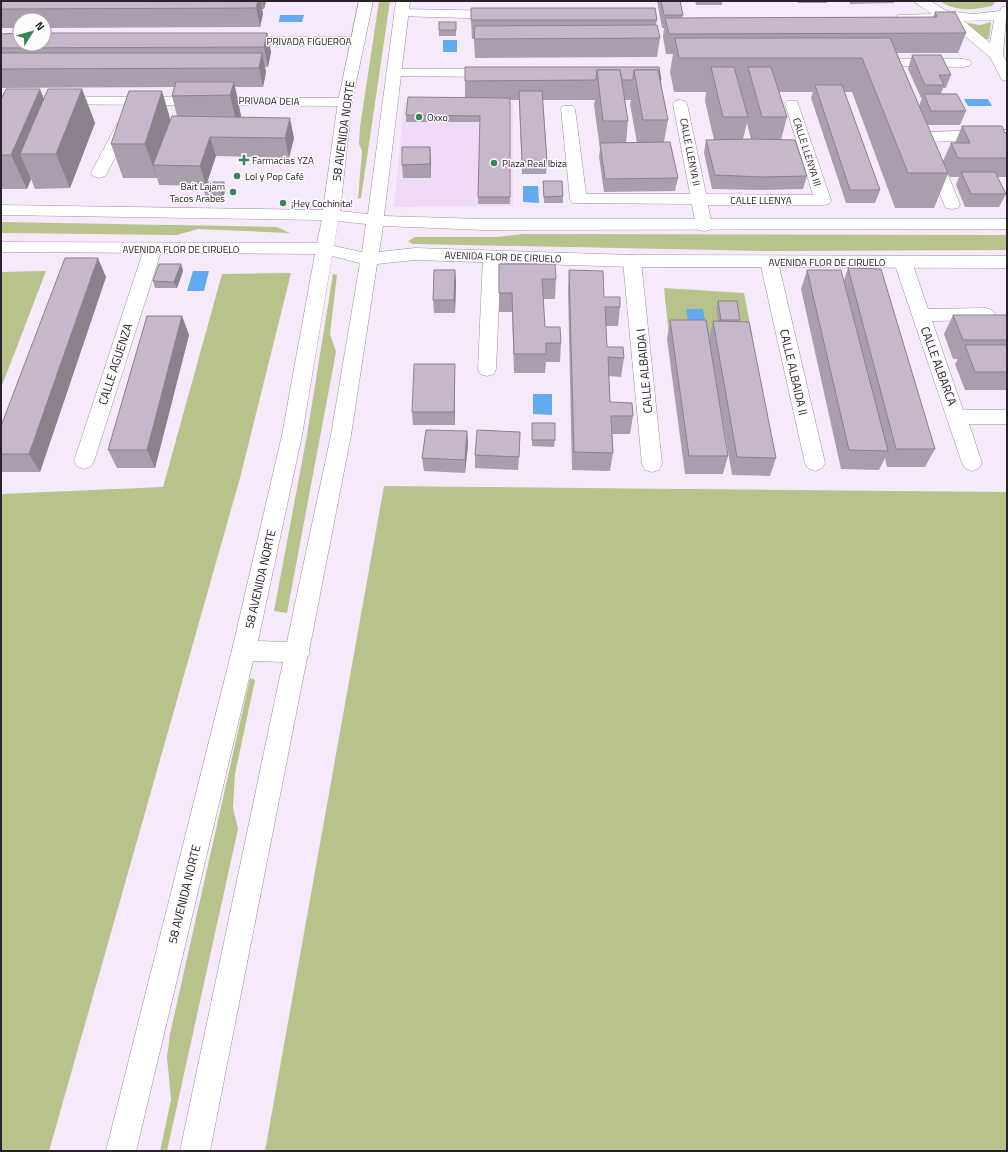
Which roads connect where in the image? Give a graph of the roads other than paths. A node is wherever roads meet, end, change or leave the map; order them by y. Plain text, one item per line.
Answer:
1 (366, 1) edge
2 (920, 1) edge
3 (402, 7) edge
4 (1006, 13) edge
5 (514, 15) edge
6 (936, 16) junction
7 (891, 18) edge
8 (226, 41) edge
9 (358, 41) junction
10 (996, 55) junction
11 (892, 63) junction
12 (964, 63) dead end
13 (876, 64) edge
14 (393, 73) junction
15 (510, 73) edge
16 (1007, 77) edge
17 (898, 78) edge
18 (1, 100) edge
19 (30, 100) junction
20 (138, 100) junction
21 (345, 102) junction
22 (680, 104) dead end
23 (792, 104) dead end
24 (568, 109) dead end
25 (22, 113) edge
26 (917, 122) edge
27 (1007, 135) edge
28 (923, 137) junction
29 (98, 173) dead end
30 (823, 200) joint
31 (701, 204) junction
32 (952, 204) dead end
33 (1, 210) edge
34 (331, 215) junction
35 (375, 222) junction
36 (1007, 224) edge
37 (704, 226) junction
38 (1, 247) edge
39 (153, 249) junction
40 (325, 249) junction
41 (492, 257) junction
42 (369, 260) junction
43 (769, 262) junction
44 (903, 262) junction
45 (1007, 262) edge
46 (633, 270) junction
47 (986, 314) edge
48 (920, 315) junction
49 (486, 369) dead end
50 (957, 417) junction
51 (1007, 417) edge
52 (84, 461) dead end
53 (815, 463) dead end
54 (972, 463) dead end
55 (652, 464) dead end
56 (244, 650) junction
57 (298, 653) junction
58 (121, 1151) edge
59 (196, 1151) edge

1 - 9 main road, 58 AVENIDA NORTE
2 - 6 main road
3 - 5 main road
3 - 14 main road
4 - 6 main road
4 - 10 main road
6 - 7 main road
6 - 10 main road
8 - 9 main road, PRIVADA FIGUEROA
9 - 21 main road, 58 AVENIDA NORTE
10 - 16 main road
11 - 12 main road
11 - 13 main road
11 - 17 main road
14 - 15 main road
14 - 35 main road
18 - 19 main road, PRIVADA DEIA
19 - 20 main road, PRIVADA DEIA
19 - 25 main road
20 - 21 main road, PRIVADA DEIA
20 - 29 main road
21 - 34 main road, 58 AVENIDA NORTE
22 - 31 main road, CALLE LLENYA II
23 - 30 main road, CALLE LLENYA III
24 - 31 main road, CALLE LLENYA
26 - 28 main road
27 - 28 main road
28 - 32 main road
30 - 31 main road, CALLE LLENYA
31 - 37 main road, CALLE LLENYA II
33 - 34 main road
34 - 35 main road
34 - 40 main road, 58 AVENIDA NORTE
35 - 37 main road
35 - 42 main road
36 - 37 main road
38 - 39 main road, AVENIDA FLOR DE CIRUELO
39 - 40 main road, AVENIDA FLOR DE CIRUELO
39 - 52 main road, CALLE AGUENZA
40 - 42 main road, AVENIDA FLOR DE CIRUELO
40 - 56 main road, 58 AVENIDA NORTE
41 - 42 main road, AVENIDA FLOR DE CIRUELO
41 - 46 main road, AVENIDA FLOR DE CIRUELO
41 - 49 main road
42 - 57 main road
43 - 44 main road, AVENIDA FLOR DE CIRUELO
43 - 46 main road, AVENIDA FLOR DE CIRUELO
43 - 53 main road, CALLE ALBAIDA II
44 - 45 main road, AVENIDA FLOR DE CIRUELO
44 - 48 main road, CALLE ALBARCA
46 - 55 main road, CALLE ALBAIDA I
47 - 48 main road, CALLE ALBARCA
48 - 50 main road, CALLE ALBARCA
50 - 51 main road, CALLE ALBARCA
50 - 54 main road, CALLE ALBARCA
56 - 57 main road
56 - 58 main road, 58 AVENIDA NORTE
57 - 59 main road

